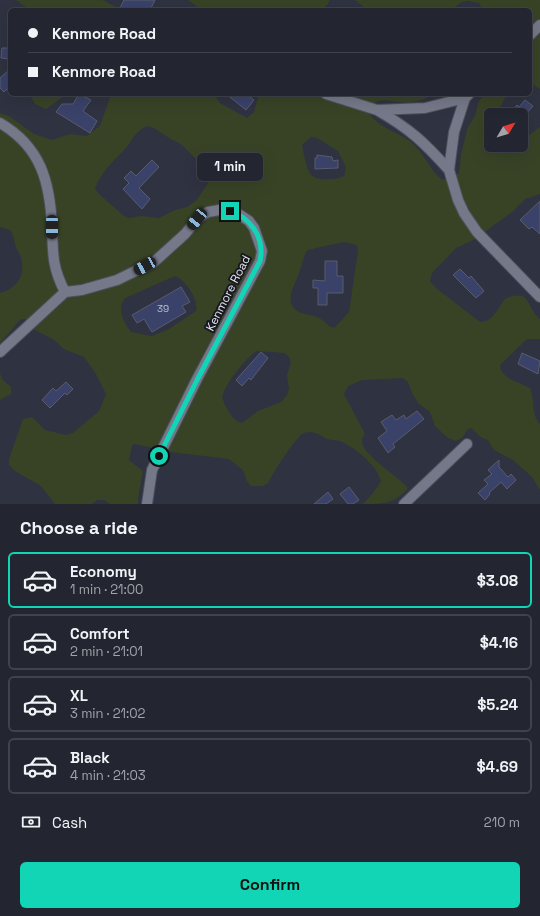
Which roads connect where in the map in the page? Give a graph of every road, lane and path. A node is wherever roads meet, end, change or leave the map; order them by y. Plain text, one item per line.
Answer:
1 (540, 25) edge
2 (532, 33) edge
3 (332, 96) edge
4 (467, 96) edge
5 (377, 110) junction
6 (0, 123) edge
7 (449, 170) junction
8 (65, 292) junction
9 (540, 296) edge
10 (0, 352) edge
11 (467, 444) dead end
12 (147, 504) edge
13 (404, 504) edge

1 - 2 street
3 - 5 street
4 - 5 street
4 - 7 street
5 - 7 street
6 - 8 street
7 - 9 street
8 - 10 street
8 - 12 street, Kenmore Road
11 - 13 street

